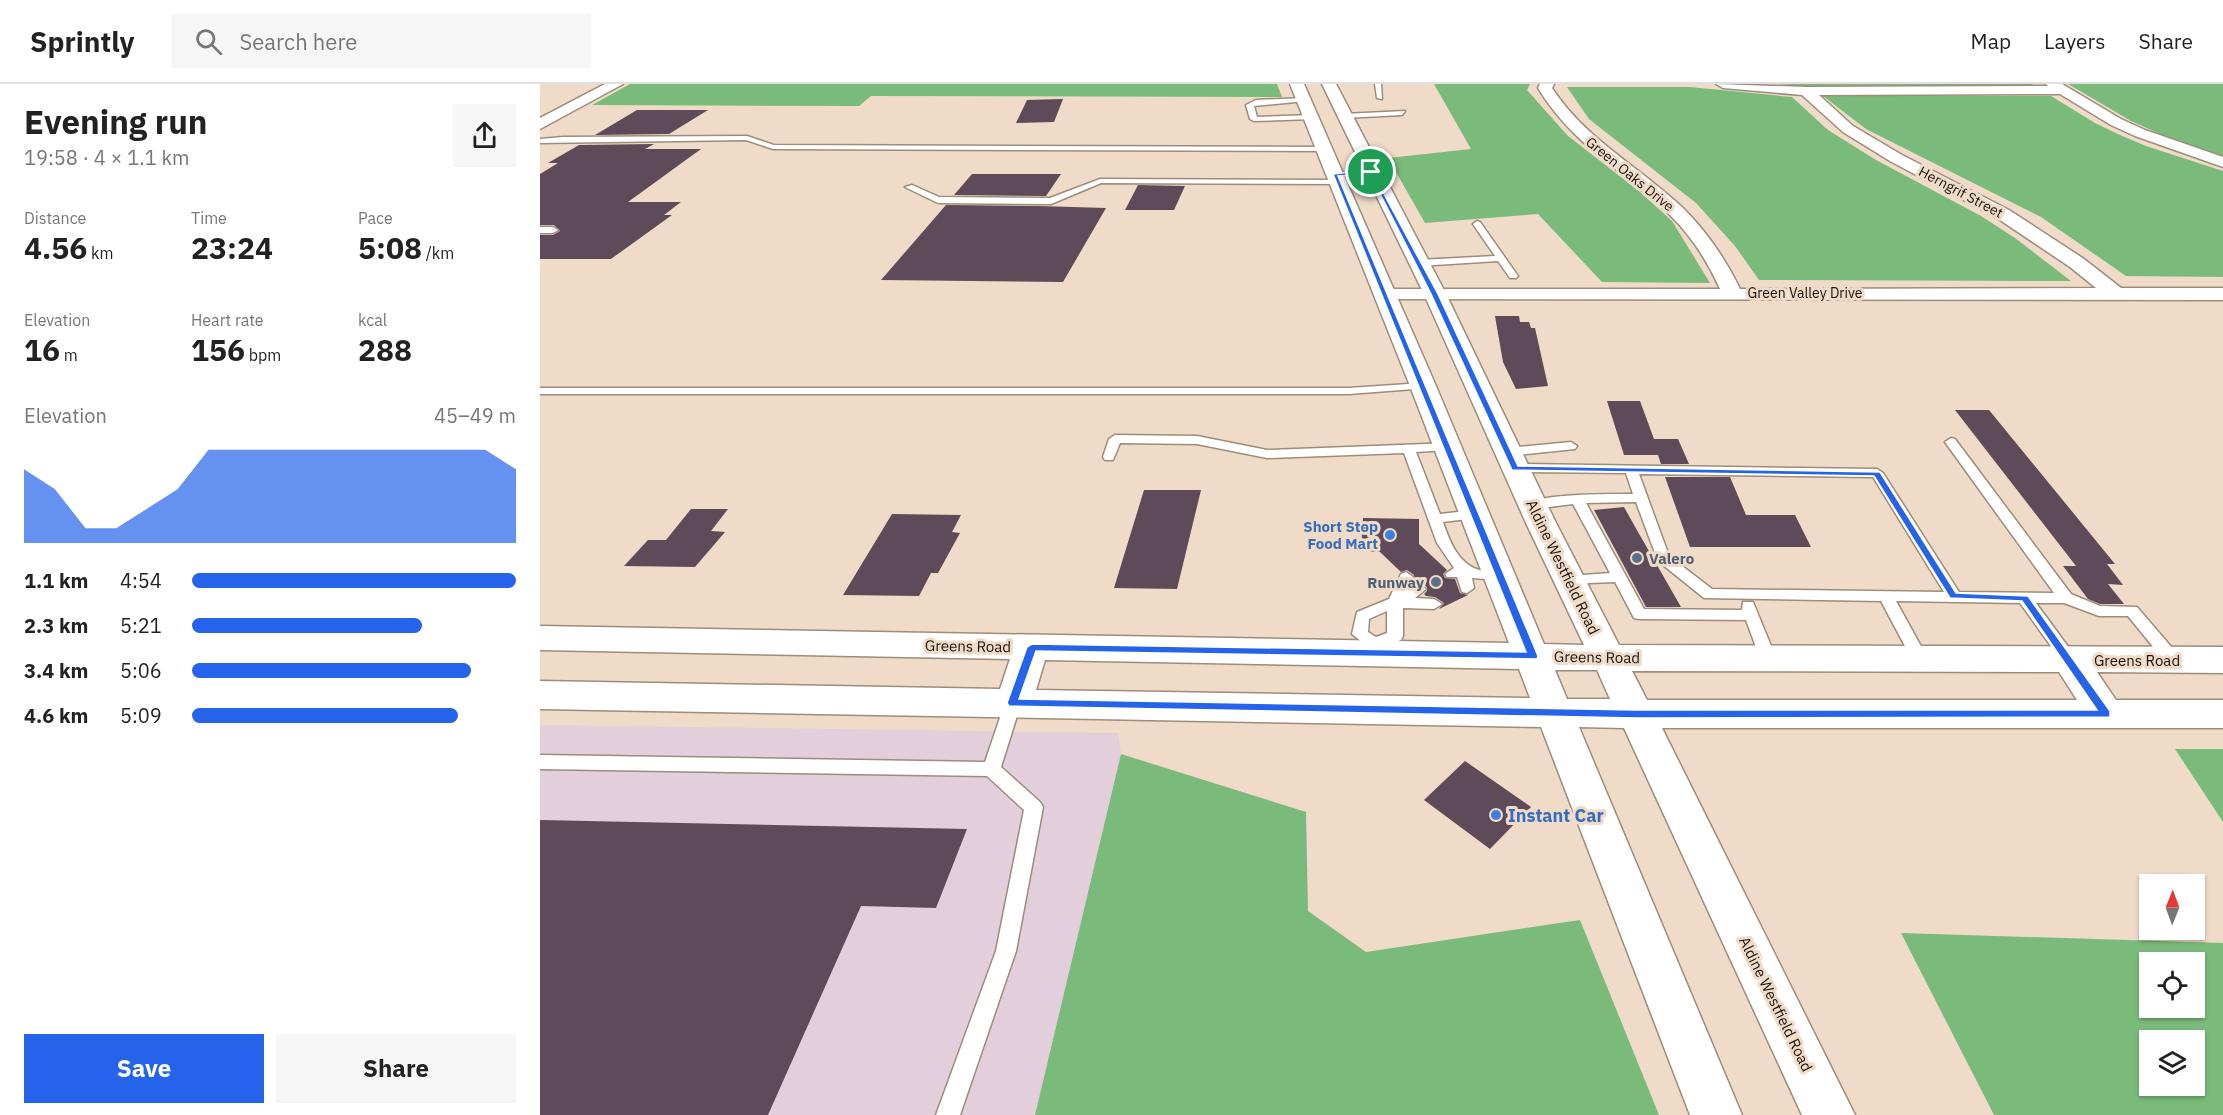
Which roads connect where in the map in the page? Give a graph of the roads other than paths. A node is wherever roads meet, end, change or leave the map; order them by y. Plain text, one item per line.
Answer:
1 (616, 84) edge
2 (1329, 84) edge
3 (1378, 84) edge
4 (1723, 84) edge
5 (1546, 86) edge
6 (2058, 87) edge
7 (1806, 92) junction
8 (1380, 98) dead end
9 (1304, 100) edge
10 (1402, 113) dead end
11 (1344, 116) junction
12 (540, 124) edge
13 (540, 141) edge
14 (1324, 149) junction
15 (2223, 162) edge
16 (1371, 172) junction
17 (1337, 178) junction
18 (909, 187) dead end
19 (1477, 224) dead end
20 (540, 230) edge
21 (553, 230) dead end
22 (1501, 258) junction
23 (1419, 263) junction
24 (1513, 276) dead end
25 (1732, 293) junction
26 (1435, 294) junction
27 (2116, 294) junction
28 (2223, 294) edge
29 (1386, 295) junction
30 (1423, 386) junction
31 (540, 391) edge
32 (1951, 442) dead end
33 (1448, 446) junction
34 (1571, 446) dead end
35 (1409, 449) junction
36 (1109, 457) dead end
37 (1512, 460) junction
38 (1631, 470) junction
39 (1641, 498) junction
40 (1577, 499) junction
41 (1533, 505) junction
42 (1475, 514) junction
43 (1435, 519) junction
44 (1438, 561) dead end
45 (1458, 572) junction
46 (1500, 575) junction
47 (1406, 577) dead end
48 (1618, 577) junction
49 (1570, 580) junction
50 (1467, 588) dead end
51 (1419, 589) dead end
52 (1744, 595) junction
53 (1886, 596) junction
54 (1954, 596) junction
55 (2025, 598) junction
56 (2066, 598) junction
57 (1395, 602) junction
58 (1434, 604) dead end
59 (1752, 615) junction
60 (540, 638) edge
61 (1032, 647) junction
62 (1375, 648) junction
63 (1533, 656) junction
64 (1608, 658) junction
65 (1768, 658) junction
66 (1920, 659) junction
67 (2068, 659) junction
68 (2173, 660) junction
69 (2223, 660) edge
70 (540, 695) edge
71 (1013, 703) junction
72 (1554, 713) junction
73 (1636, 714) junction
74 (2106, 714) junction
75 (2223, 714) edge
76 (540, 762) edge
77 (991, 769) junction
78 (948, 1115) edge
79 (1716, 1115) edge
80 (1829, 1115) edge

1 - 12 main road
2 - 11 main road, Aldine Westfield Road
3 - 8 lane
4 - 7 street
5 - 25 street, Green Oaks Drive
6 - 7 street
6 - 15 street
7 - 27 street, Herngrif Street
9 - 9 lane
9 - 14 main road
10 - 11 lane
11 - 16 main road, Aldine Westfield Road
13 - 14 lane
14 - 17 main road
16 - 17 main road
16 - 23 main road, Aldine Westfield Road
17 - 18 lane
17 - 29 main road
19 - 22 lane
20 - 21 lane
22 - 23 lane
22 - 24 lane
23 - 26 main road, Aldine Westfield Road
25 - 26 street, Green Valley Drive
25 - 27 street, Green Valley Drive
26 - 29 street, Green Valley Drive
26 - 37 main road, Aldine Westfield Road
27 - 28 street, Green Valley Drive
29 - 30 main road
30 - 31 lane
30 - 33 main road
32 - 56 lane
33 - 35 lane
33 - 42 main road
34 - 37 lane
35 - 36 lane
35 - 43 lane
37 - 38 lane
37 - 41 main road, Aldine Westfield Road
38 - 39 lane
38 - 54 lane
39 - 40 lane
39 - 52 lane
40 - 41 lane
40 - 48 lane
41 - 49 main road, Aldine Westfield Road
42 - 43 lane
42 - 46 main road
43 - 45 lane
44 - 45 lane
45 - 46 lane
45 - 50 lane
46 - 63 main road
47 - 57 lane
48 - 49 lane
48 - 59 lane
49 - 64 main road, Aldine Westfield Road
51 - 57 lane
52 - 53 lane
52 - 59 lane
53 - 54 lane
53 - 66 lane
54 - 55 lane
55 - 56 lane
55 - 67 lane
56 - 68 lane
57 - 58 lane
57 - 62 lane
57 - 62 lane
59 - 65 lane
60 - 61 main road, Greens Road
61 - 62 main road, Greens Road
61 - 71 main road
62 - 63 main road, Greens Road
63 - 64 main road, Greens Road
63 - 72 main road
64 - 65 main road, Greens Road
64 - 73 main road, Aldine Westfield Road
65 - 66 main road, Greens Road
66 - 67 main road, Greens Road
67 - 68 main road, Greens Road
67 - 74 main road
68 - 69 main road, Greens Road
70 - 71 main road
71 - 72 main road
71 - 77 lane
72 - 73 main road
72 - 79 main road
73 - 74 main road
73 - 80 main road, Aldine Westfield Road
74 - 75 main road
76 - 77 lane
77 - 78 lane

